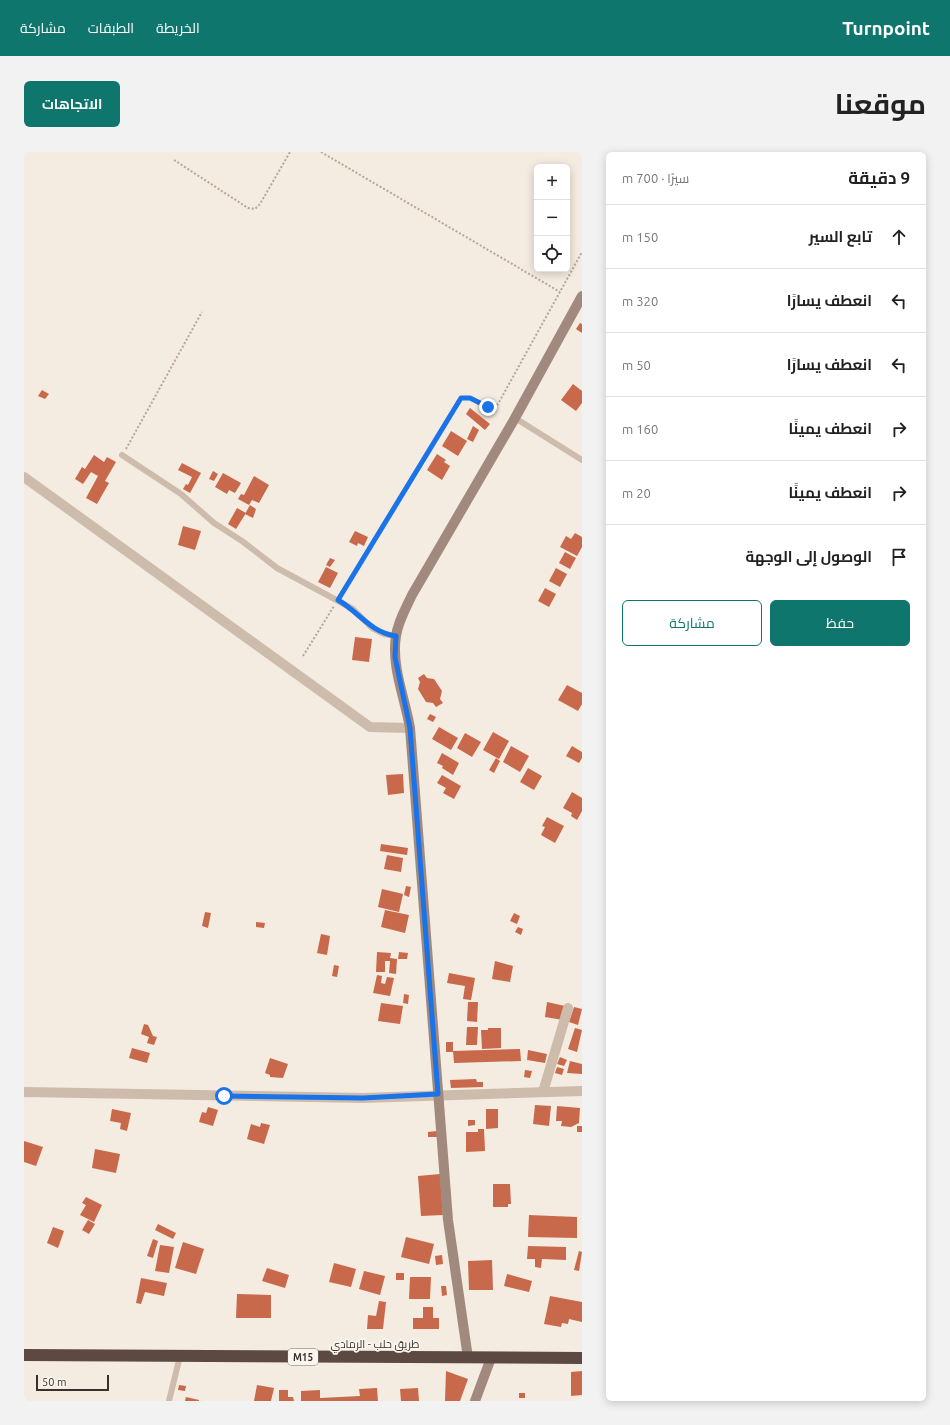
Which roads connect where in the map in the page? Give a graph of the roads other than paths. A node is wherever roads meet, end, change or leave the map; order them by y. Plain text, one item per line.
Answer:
1 (582, 296) edge
2 (515, 418) junction
3 (122, 455) road end
4 (582, 460) edge
5 (24, 476) edge
6 (396, 636) junction
7 (410, 728) junction
8 (568, 1008) dead end
9 (582, 1091) edge
10 (24, 1092) edge
11 (543, 1092) junction
12 (438, 1094) junction
13 (24, 1355) edge
14 (180, 1356) junction
15 (468, 1358) junction
16 (490, 1358) junction
17 (582, 1358) edge
18 (169, 1401) edge
19 (475, 1401) edge

1 - 2 street
2 - 4 lane
2 - 6 street
3 - 6 lane
5 - 7 street
6 - 7 street
7 - 12 street
8 - 11 street
9 - 11 street
10 - 12 street
11 - 12 street
12 - 15 street
13 - 14 highway, طريق حلب - الرمادي / M15
14 - 15 highway, طريق حلب - الرمادي / M15
14 - 18 lane
15 - 16 highway, طريق حلب - الرمادي / M15
16 - 17 highway, طريق حلب - الرمادي / M15
16 - 19 street

